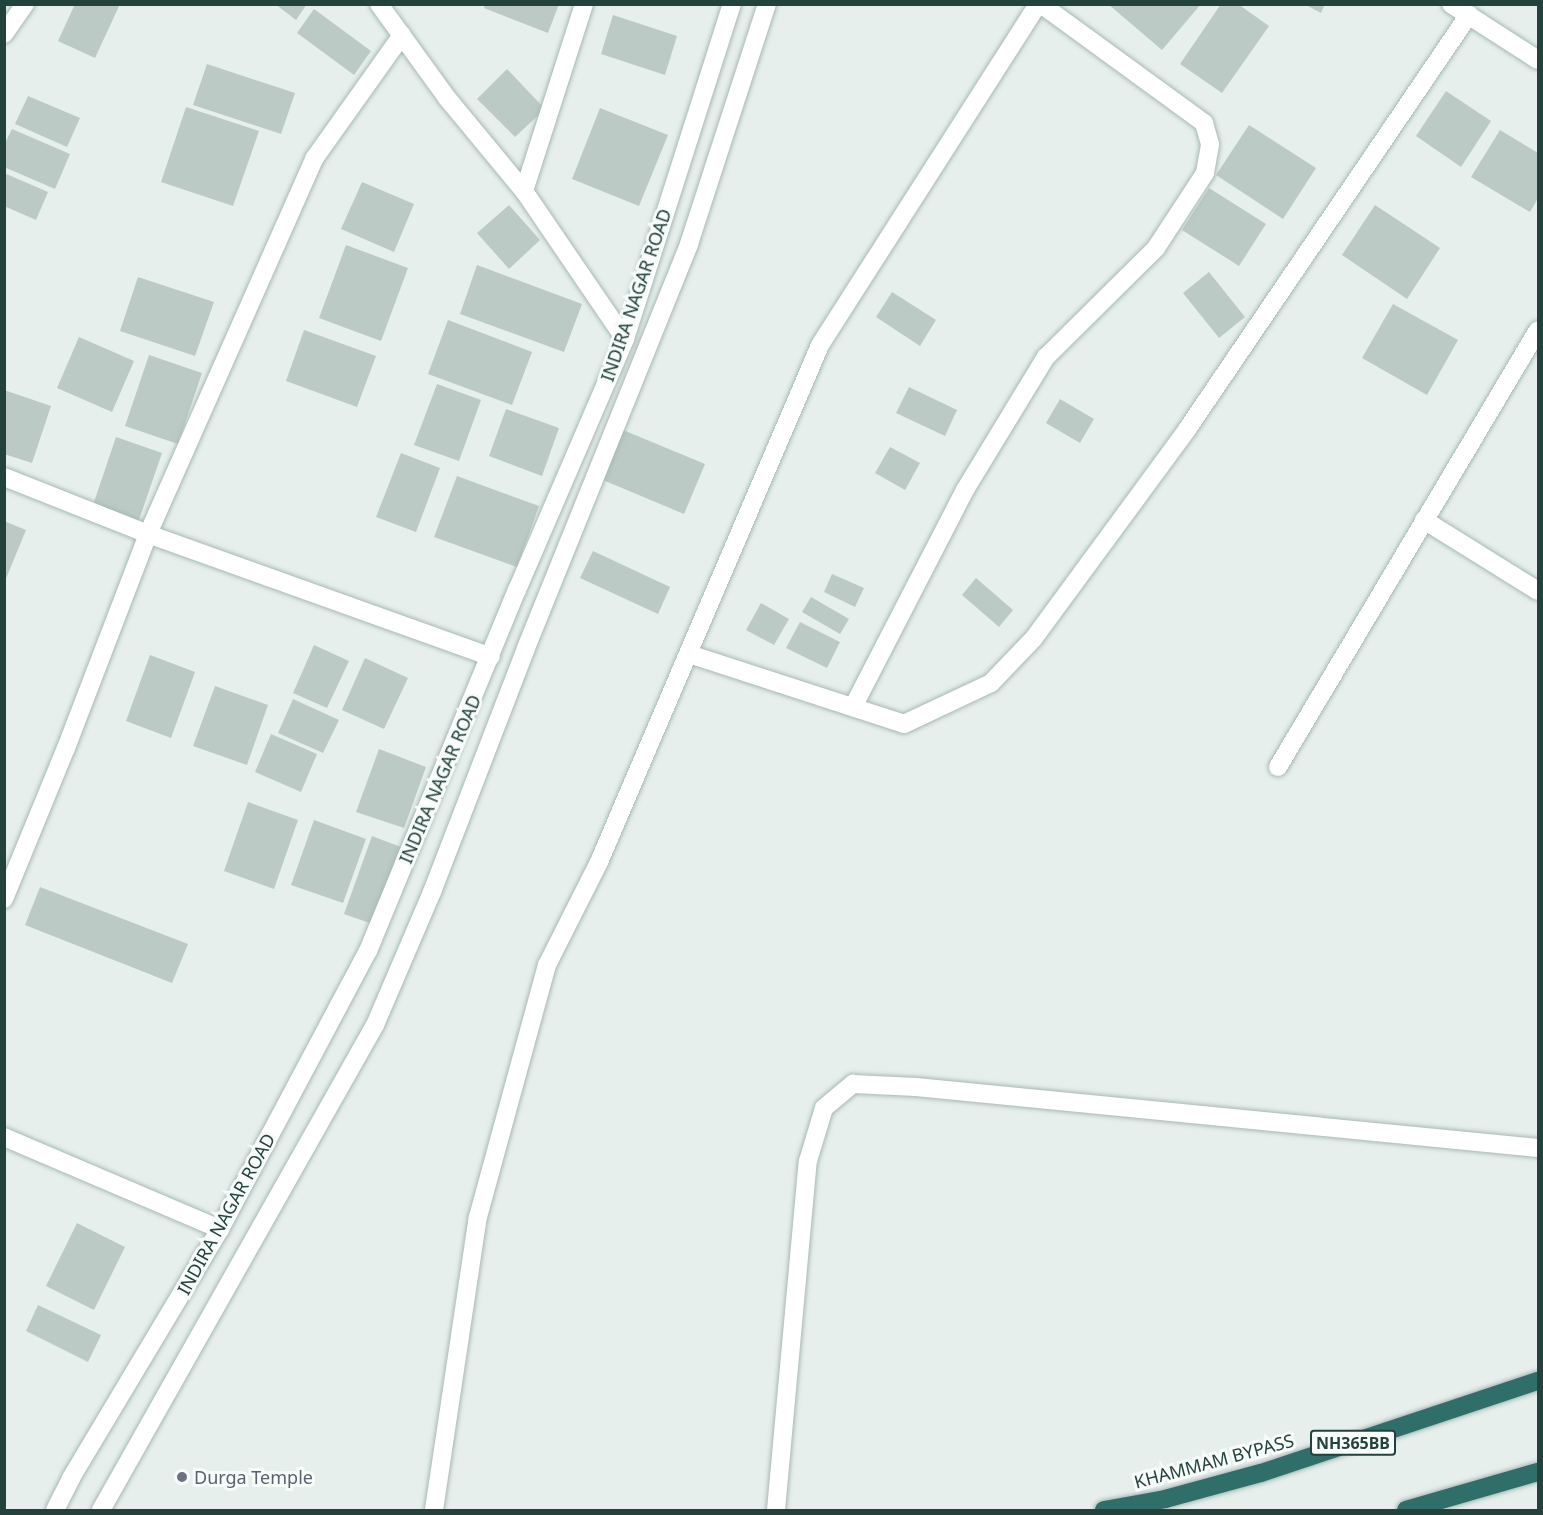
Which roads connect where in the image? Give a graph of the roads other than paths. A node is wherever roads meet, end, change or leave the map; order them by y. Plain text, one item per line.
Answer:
1 (25, 4) edge
2 (380, 4) edge
3 (584, 4) edge
4 (732, 4) edge
5 (767, 4) edge
6 (1039, 4) edge
7 (1451, 4) edge
8 (1469, 15) junction
9 (4, 34) edge
10 (402, 35) junction
11 (1539, 60) edge
12 (524, 190) junction
13 (1539, 330) edge
14 (625, 339) junction
15 (1532, 353) edge
16 (4, 477) edge
17 (1424, 520) junction
18 (148, 534) junction
19 (1539, 591) edge
20 (689, 654) junction
21 (491, 657) junction
22 (853, 707) junction
23 (1278, 767) dead end
24 (4, 899) edge
25 (4, 1137) edge
26 (1539, 1148) edge
27 (220, 1229) junction
28 (1539, 1381) edge
29 (1539, 1472) edge
30 (55, 1510) edge
31 (100, 1510) edge
32 (434, 1510) edge
33 (776, 1510) edge
34 (1104, 1510) edge
35 (1406, 1510) edge

1 - 9 street
2 - 10 street
3 - 12 street
4 - 14 street, INDIRA NAGAR ROAD
5 - 31 street, INDIRA NAGAR ROAD
6 - 20 street
6 - 22 street
7 - 8 street
8 - 11 street
8 - 22 street
10 - 12 street
10 - 18 street
12 - 14 street
13 - 15 street
14 - 21 street, INDIRA NAGAR ROAD
15 - 17 street
16 - 18 street
17 - 19 street
17 - 23 street
18 - 21 street
18 - 24 street
20 - 22 street
20 - 32 street
21 - 27 street, INDIRA NAGAR ROAD
25 - 27 street
26 - 33 street
27 - 30 street, INDIRA NAGAR ROAD
28 - 34 highway, KHAMMAM BYPASS / NH365BB
29 - 35 highway

